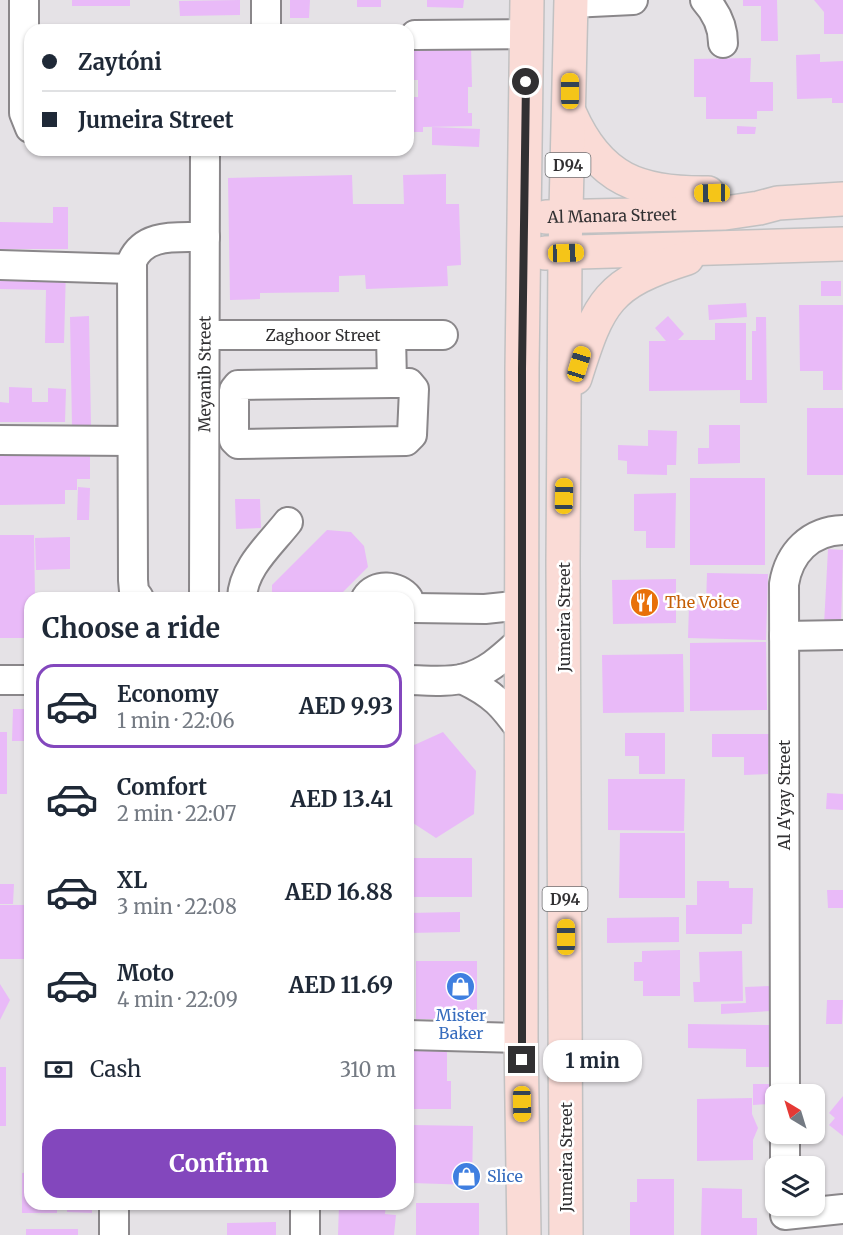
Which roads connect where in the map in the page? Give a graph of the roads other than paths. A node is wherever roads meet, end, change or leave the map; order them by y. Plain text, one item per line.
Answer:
1 (24, 0) edge
2 (266, 0) edge
3 (527, 0) edge
4 (633, 0) edge
5 (705, 0) edge
6 (571, 2) edge
7 (24, 24) edge
8 (24, 24) edge
9 (266, 24) edge
10 (415, 34) dead end
11 (526, 34) junction
12 (723, 43) dead end
13 (24, 113) edge
14 (570, 113) junction
15 (206, 156) edge
16 (843, 198) edge
17 (778, 203) junction
18 (567, 216) junction
19 (524, 217) junction
20 (205, 237) junction
21 (843, 244) edge
22 (720, 247) junction
23 (566, 253) junction
24 (524, 254) junction
25 (0, 265) edge
26 (131, 269) junction
27 (205, 335) junction
28 (392, 335) junction
29 (443, 335) dead end
30 (392, 383) junction
31 (566, 407) junction
32 (0, 440) edge
33 (132, 441) junction
34 (288, 522) dead end
35 (843, 530) edge
36 (135, 592) edge
37 (204, 592) edge
38 (243, 592) edge
39 (370, 592) edge
40 (400, 592) edge
41 (414, 605) edge
42 (523, 605) junction
43 (843, 635) edge
44 (784, 636) junction
45 (523, 639) junction
46 (462, 679) junction
47 (0, 680) edge
48 (24, 680) edge
49 (414, 680) edge
50 (523, 733) junction
51 (414, 1035) edge
52 (521, 1038) junction
53 (785, 1084) edge
54 (825, 1197) edge
55 (843, 1198) edge
56 (843, 1209) edge
57 (114, 1210) edge
58 (304, 1210) edge
59 (785, 1219) edge
60 (114, 1235) edge
61 (305, 1235) edge
62 (524, 1235) edge
63 (567, 1235) edge

1 - 8 street
2 - 9 street
3 - 11 main road, D94
4 - 6 street
5 - 12 street
6 - 14 main road, Jumeira Street / D94
7 - 13 street
10 - 11 street
11 - 19 main road, D94
14 - 17 main road
14 - 18 main road, Jumeira Street / D94
15 - 20 street, Meyanib Street
16 - 17 main road, Al Manara Street
17 - 18 main road, Al Manara Street
18 - 19 main road, Al Manara Street
18 - 23 main road, Jumeira Street / D94
19 - 24 main road, D94
20 - 26 street
20 - 27 street, Meyanib Street
21 - 22 main road
22 - 23 main road
22 - 31 main road
23 - 24 main road
23 - 31 main road, Jumeira Street / D94
24 - 42 main road, D94
25 - 26 street
26 - 33 street
27 - 28 street, Zaghoor Street
27 - 37 street, Meyanib Street
28 - 29 street, Zaghoor Street
28 - 30 street
30 - 30 street
31 - 63 main road, Jumeira Street / D94
32 - 33 street
33 - 36 street
34 - 38 street
35 - 44 street, Al A'yay Street
39 - 40 street
41 - 42 street
42 - 45 main road, D94
43 - 44 street
44 - 53 street, Al A'yay Street
45 - 46 street
45 - 50 main road, D94
46 - 49 street
46 - 50 street
47 - 48 street
50 - 52 main road, D94
51 - 52 street
52 - 62 main road, D94
54 - 55 street
56 - 59 street
57 - 60 street
58 - 61 street

